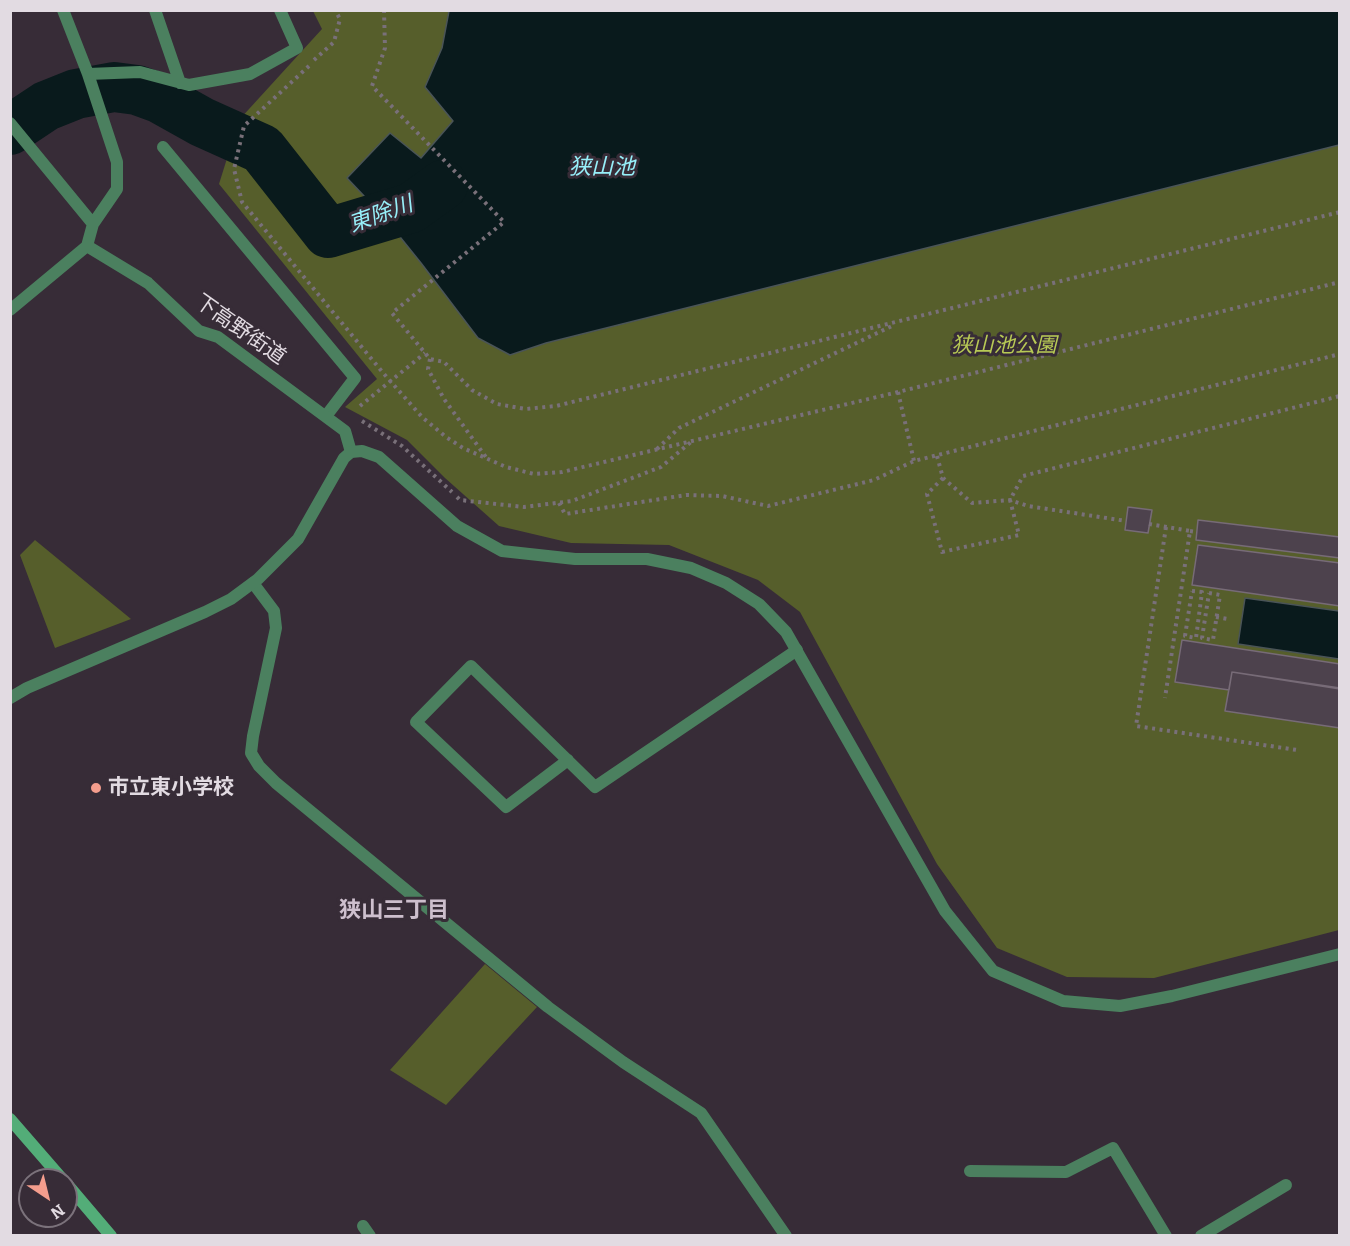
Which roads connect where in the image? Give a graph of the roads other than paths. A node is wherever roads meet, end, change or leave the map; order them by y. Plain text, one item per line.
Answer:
1 (63, 10) edge
2 (155, 10) edge
3 (280, 10) edge
4 (89, 79) junction
5 (180, 83) junction
6 (10, 123) edge
7 (163, 147) dead end
8 (93, 224) junction
9 (87, 246) junction
10 (10, 310) edge
11 (326, 416) junction
12 (351, 452) junction
13 (253, 583) junction
14 (797, 650) junction
15 (10, 698) edge
16 (568, 760) junction
17 (1340, 954) edge
18 (10, 1119) edge
19 (53, 1168) edge
20 (970, 1171) dead end
21 (1286, 1185) dead end
22 (78, 1197) edge
23 (111, 1236) edge
24 (786, 1236) edge
25 (1166, 1236) edge
26 (1201, 1236) edge

1 - 4 street
2 - 5 street
3 - 5 street
4 - 5 street
4 - 8 street
6 - 8 street
7 - 11 street
8 - 9 street
9 - 10 street
9 - 11 street, 下高野街道
11 - 12 street, 下高野街道
12 - 13 street
12 - 14 street
13 - 15 street
13 - 24 street
14 - 16 street
14 - 17 street
16 - 16 street
18 - 19 main road
20 - 25 street
21 - 26 street
22 - 23 main road

